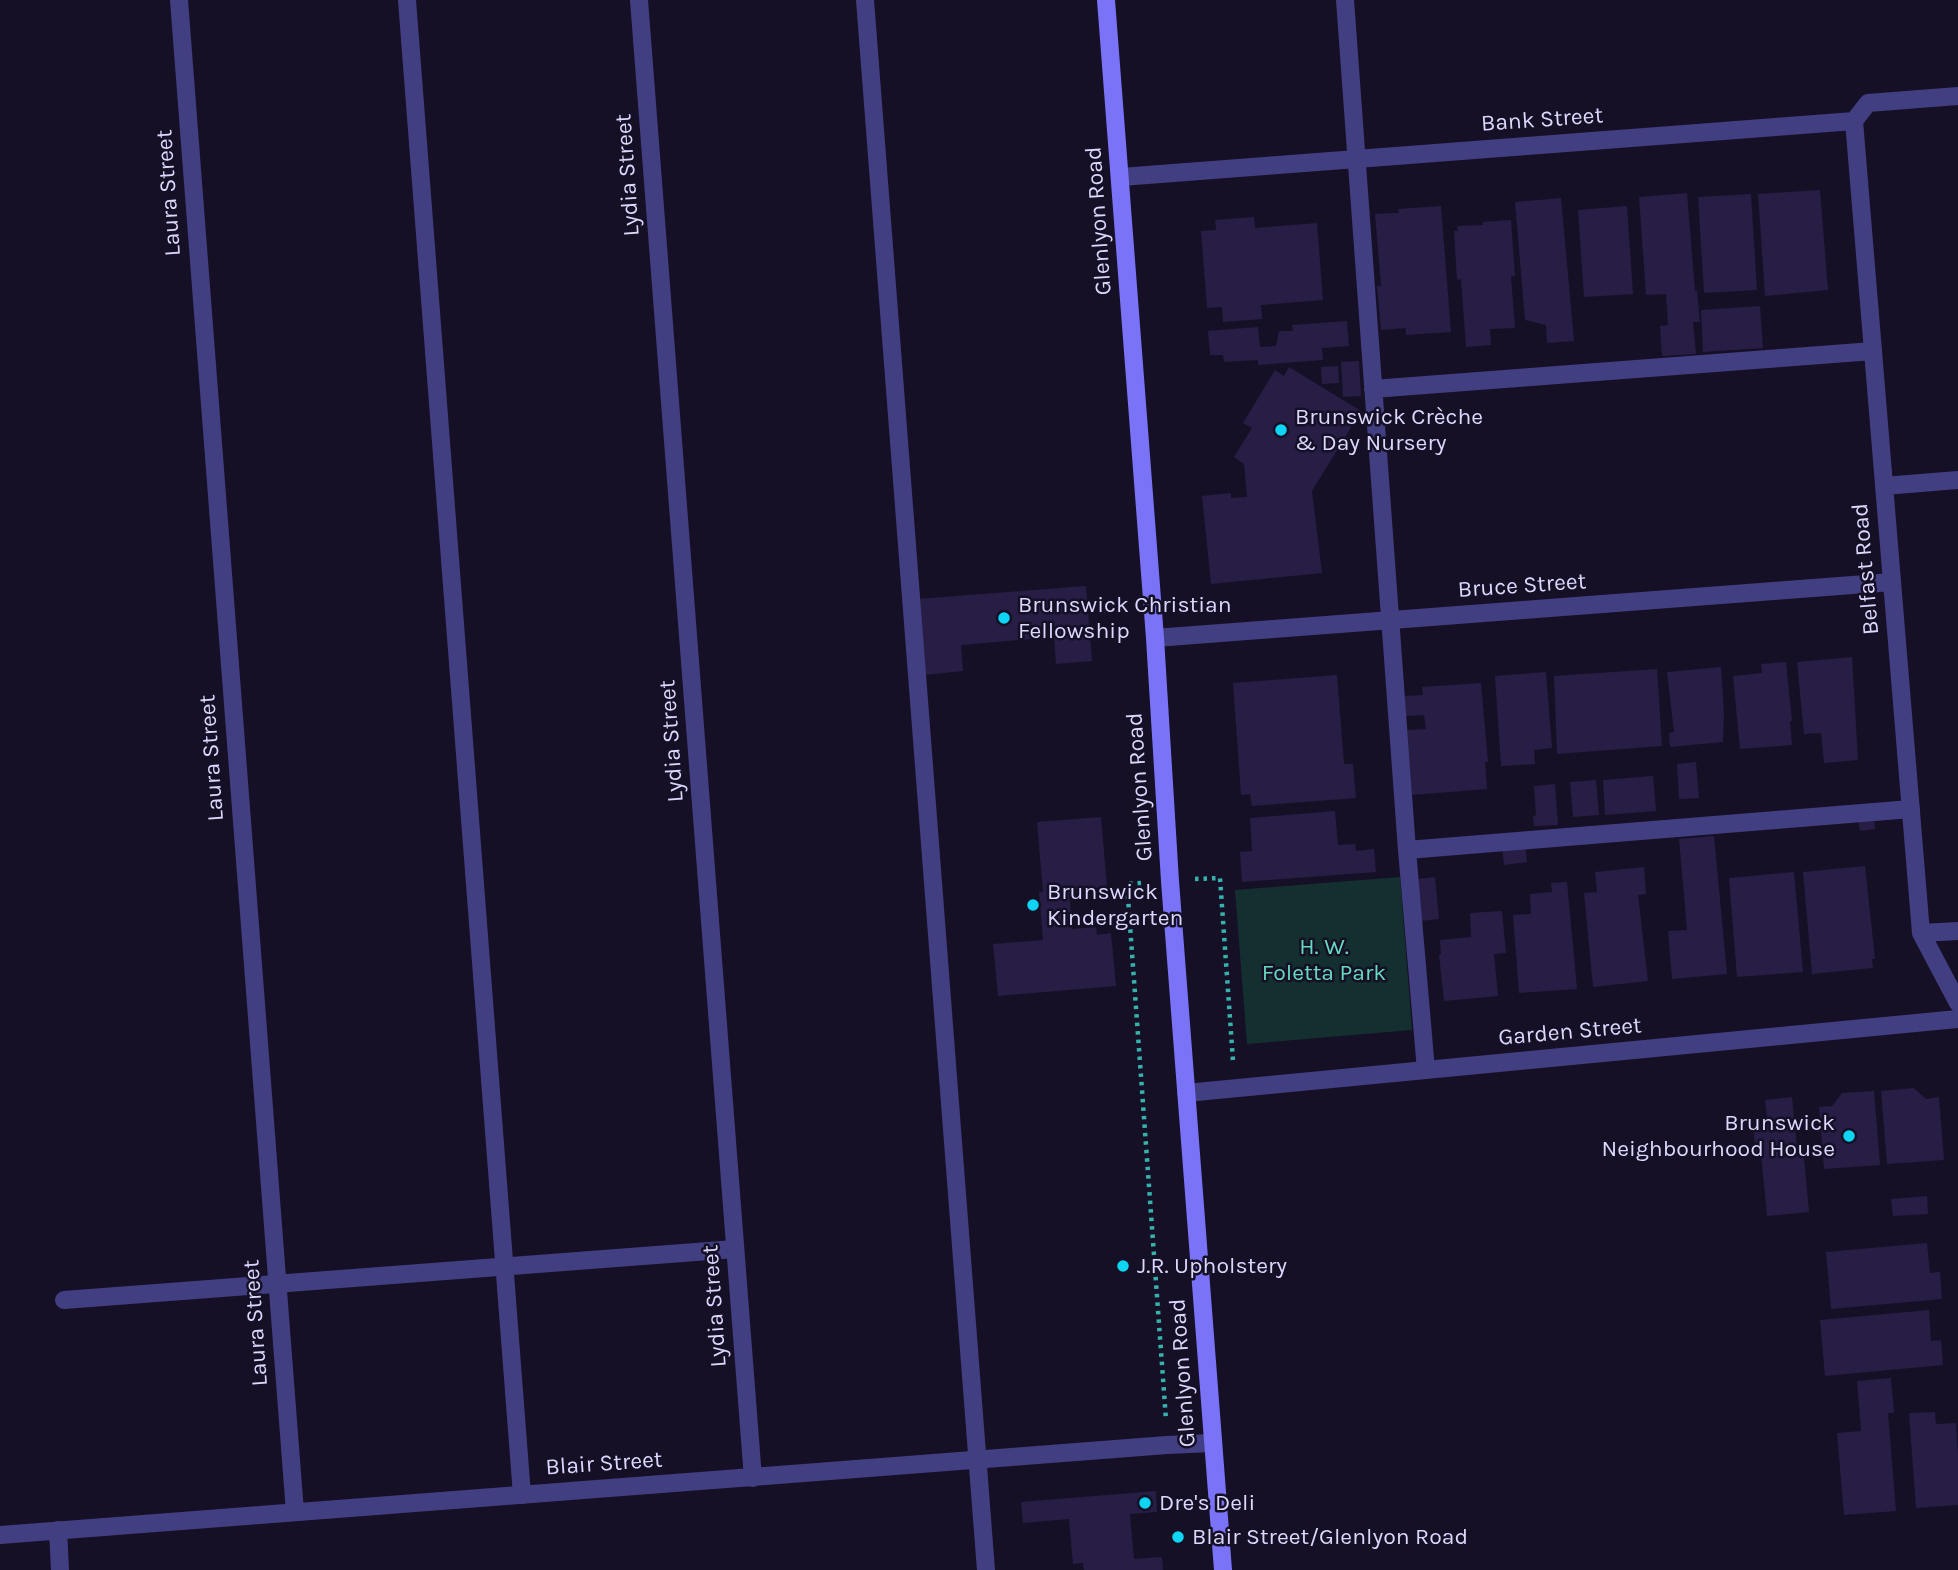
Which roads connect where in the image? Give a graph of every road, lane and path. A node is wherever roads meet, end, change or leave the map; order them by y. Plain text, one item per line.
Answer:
1 (178, 0) edge
2 (407, 0) edge
3 (639, 0) edge
4 (865, 0) edge
5 (1106, 0) edge
6 (1345, 0) edge
7 (1958, 96) edge
8 (1854, 121) junction
9 (1356, 159) junction
10 (1121, 177) junction
11 (1873, 351) junction
12 (1373, 389) junction
13 (1958, 480) edge
14 (1884, 486) junction
15 (1892, 582) junction
16 (1390, 620) junction
17 (1155, 638) junction
18 (1911, 809) junction
19 (1407, 850) junction
20 (1958, 930) edge
21 (1921, 933) junction
22 (1958, 1003) edge
23 (1958, 1019) edge
24 (1426, 1070) junction
25 (1186, 1093) junction
26 (735, 1250) junction
27 (505, 1267) junction
28 (277, 1284) junction
29 (64, 1300) dead end
30 (1212, 1443) junction
31 (977, 1461) junction
32 (753, 1478) junction
33 (522, 1495) junction
34 (295, 1512) junction
35 (58, 1531) junction
36 (0, 1535) edge
37 (60, 1570) edge
38 (986, 1570) edge
39 (1223, 1570) edge

1 - 28 street, Laura Street
2 - 27 street
3 - 26 street, Lydia Street
4 - 31 street
5 - 10 street, Glenlyon Road
6 - 9 street
7 - 8 street
8 - 9 street, Bank Street
8 - 11 street, Belfast Road
9 - 10 street, Bank Street
9 - 12 street
10 - 17 street, Glenlyon Road
11 - 12 street
11 - 14 street, Belfast Road
12 - 16 street
13 - 14 street
14 - 15 street, Belfast Road
15 - 16 street, Bruce Street
15 - 18 street, Belfast Road
16 - 17 street, Bruce Street
16 - 19 street
17 - 25 street, Glenlyon Road
18 - 19 street
18 - 21 street, Belfast Road
19 - 24 street
20 - 21 street
21 - 22 street, Belfast Road
23 - 24 street, Garden Street
24 - 25 street, Garden Street
25 - 30 street, Glenlyon Road
26 - 27 street
26 - 32 street, Lydia Street
27 - 28 street
27 - 33 street
28 - 29 street
28 - 34 street, Laura Street
30 - 31 street, Blair Street
30 - 39 street, Glenlyon Road
31 - 32 street, Blair Street
31 - 38 street
32 - 33 street, Blair Street
33 - 34 street, Blair Street
34 - 35 street, Blair Street
35 - 36 street, Blair Street
35 - 37 street

